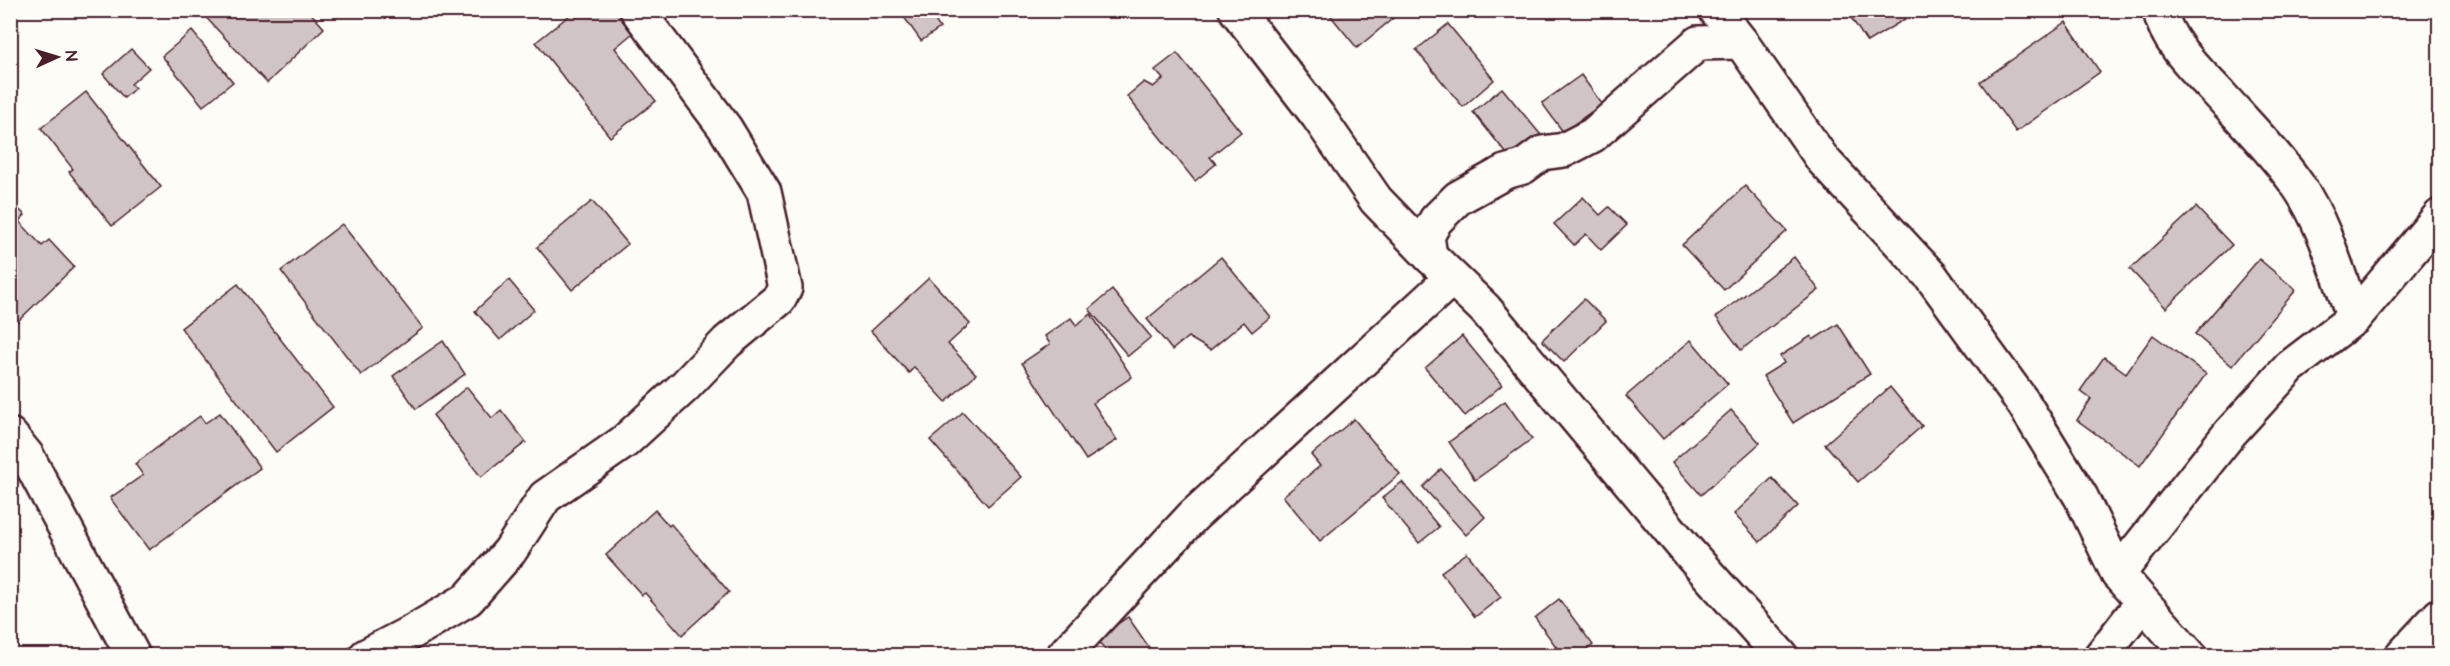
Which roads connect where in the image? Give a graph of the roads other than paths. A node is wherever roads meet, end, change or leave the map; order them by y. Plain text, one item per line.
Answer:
1 (637, 10) edge
2 (1236, 10) edge
3 (1716, 10) edge
4 (2160, 10) edge
5 (1741, 42) junction
6 (2439, 216) edge
7 (1441, 267) junction
8 (2354, 318) junction
9 (16, 453) edge
10 (2118, 574) junction
11 (2142, 603) junction
12 (2439, 615) edge
13 (133, 656) edge
14 (366, 656) edge
15 (1064, 656) edge
16 (1781, 656) edge
17 (2101, 656) edge
18 (2190, 656) edge
19 (2402, 656) edge

1 - 14 street
2 - 7 street
3 - 5 street
4 - 8 street
5 - 7 street
5 - 10 street
6 - 8 street
7 - 15 street
7 - 16 street
8 - 10 street
9 - 13 street
10 - 11 street
11 - 17 street
11 - 18 street
12 - 19 street

